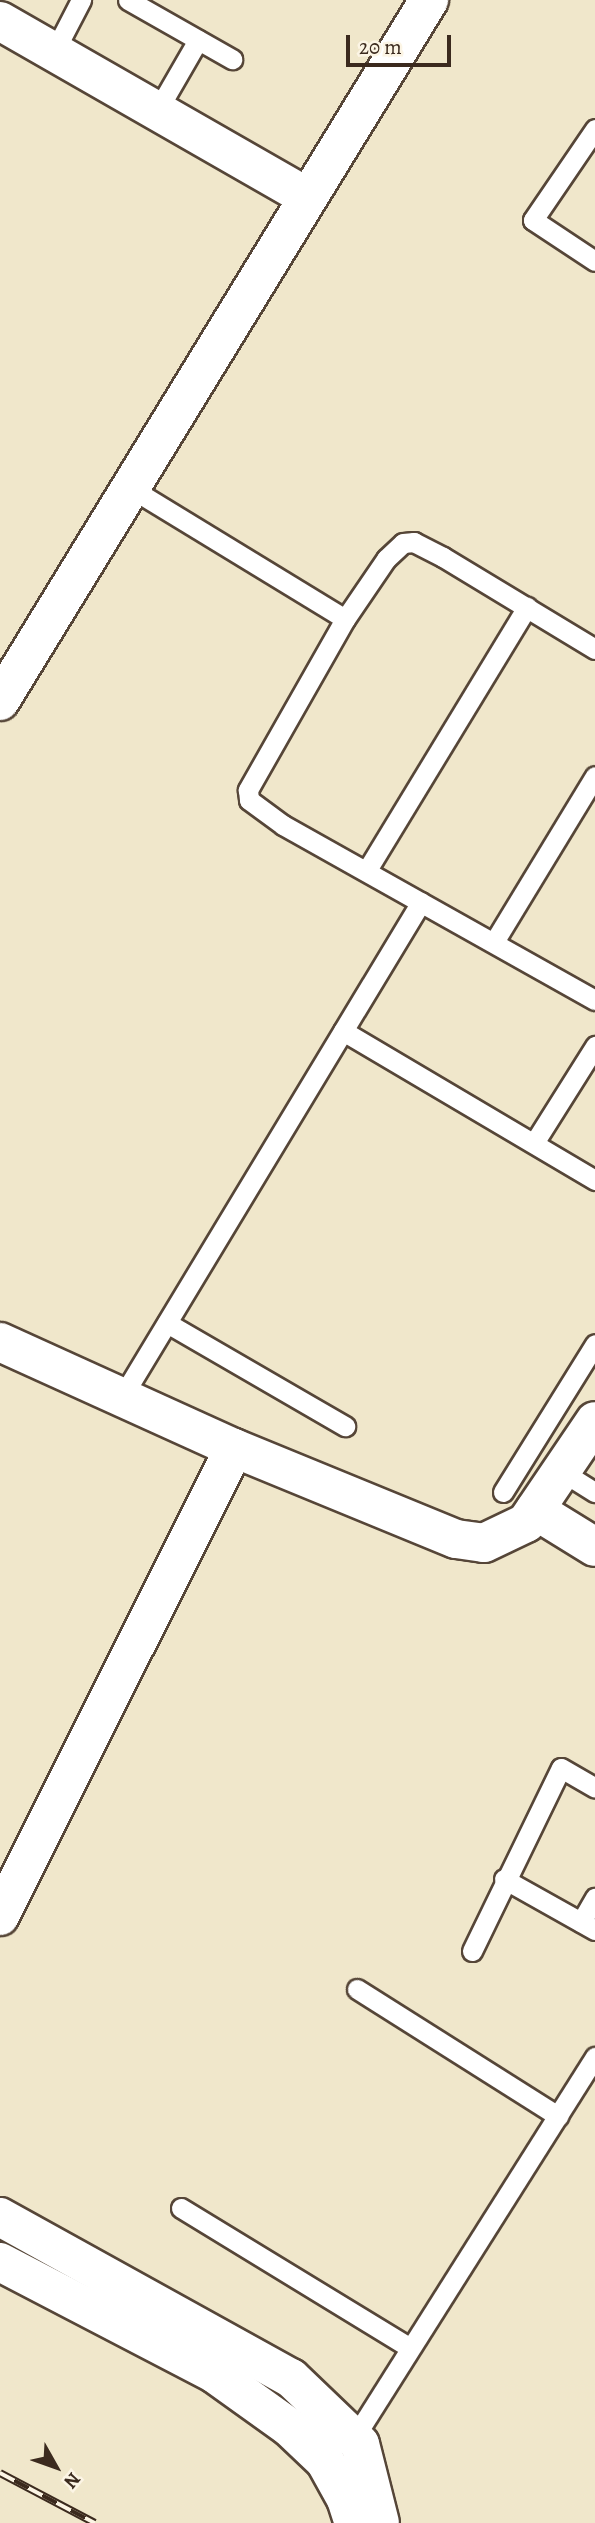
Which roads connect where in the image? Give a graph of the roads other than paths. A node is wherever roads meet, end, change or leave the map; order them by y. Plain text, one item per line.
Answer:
1 (81, 0) edge
2 (128, 0) edge
3 (429, 0) edge
4 (0, 21) edge
5 (198, 40) junction
6 (54, 52) junction
7 (232, 59) dead end
8 (157, 111) junction
9 (595, 129) edge
10 (305, 196) junction
11 (595, 261) edge
12 (129, 487) junction
13 (527, 607) junction
14 (345, 619) junction
15 (595, 649) edge
16 (0, 701) edge
17 (595, 776) edge
18 (367, 870) junction
19 (421, 902) junction
20 (494, 942) junction
21 (595, 1000) edge
22 (343, 1031) junction
23 (595, 1046) edge
24 (534, 1143) junction
25 (595, 1180) edge
26 (167, 1322) junction
27 (0, 1342) edge
28 (595, 1344) edge
29 (122, 1397) junction
30 (595, 1421) edge
31 (345, 1426) dead end
32 (234, 1448) junction
33 (561, 1471) junction
34 (503, 1492) dead end
35 (595, 1492) edge
36 (536, 1510) junction
37 (595, 1547) edge
38 (595, 1788) edge
39 (504, 1879) junction
40 (595, 1898) edge
41 (0, 1916) edge
42 (588, 1926) edge
43 (472, 1951) dead end
44 (357, 1989) dead end
45 (595, 2057) edge
46 (558, 2116) junction
47 (181, 2208) dead end
48 (0, 2217) edge
49 (0, 2262) edge
50 (411, 2348) junction
51 (354, 2438) junction
52 (354, 2523) edge
53 (380, 2523) edge

1 - 6 lane
2 - 5 lane
3 - 10 street
4 - 6 street
5 - 7 lane
5 - 8 lane
6 - 8 street
8 - 10 street
9 - 11 lane
10 - 12 street
12 - 14 lane
12 - 16 street
13 - 14 lane
13 - 15 lane
13 - 18 lane
14 - 18 lane
17 - 20 lane
18 - 19 lane
19 - 20 lane
19 - 22 lane
20 - 21 lane
22 - 24 lane
22 - 26 lane
23 - 24 lane
24 - 25 lane
26 - 29 lane
26 - 31 lane
27 - 29 street
28 - 34 lane
29 - 32 street
30 - 33 street
32 - 36 street
32 - 41 street
33 - 35 lane
33 - 36 street
36 - 37 street
38 - 39 lane
39 - 42 lane
39 - 43 lane
40 - 42 lane
44 - 46 lane
45 - 46 lane
46 - 50 lane
47 - 50 lane
48 - 51 street
49 - 52 street
50 - 51 lane
51 - 53 street

